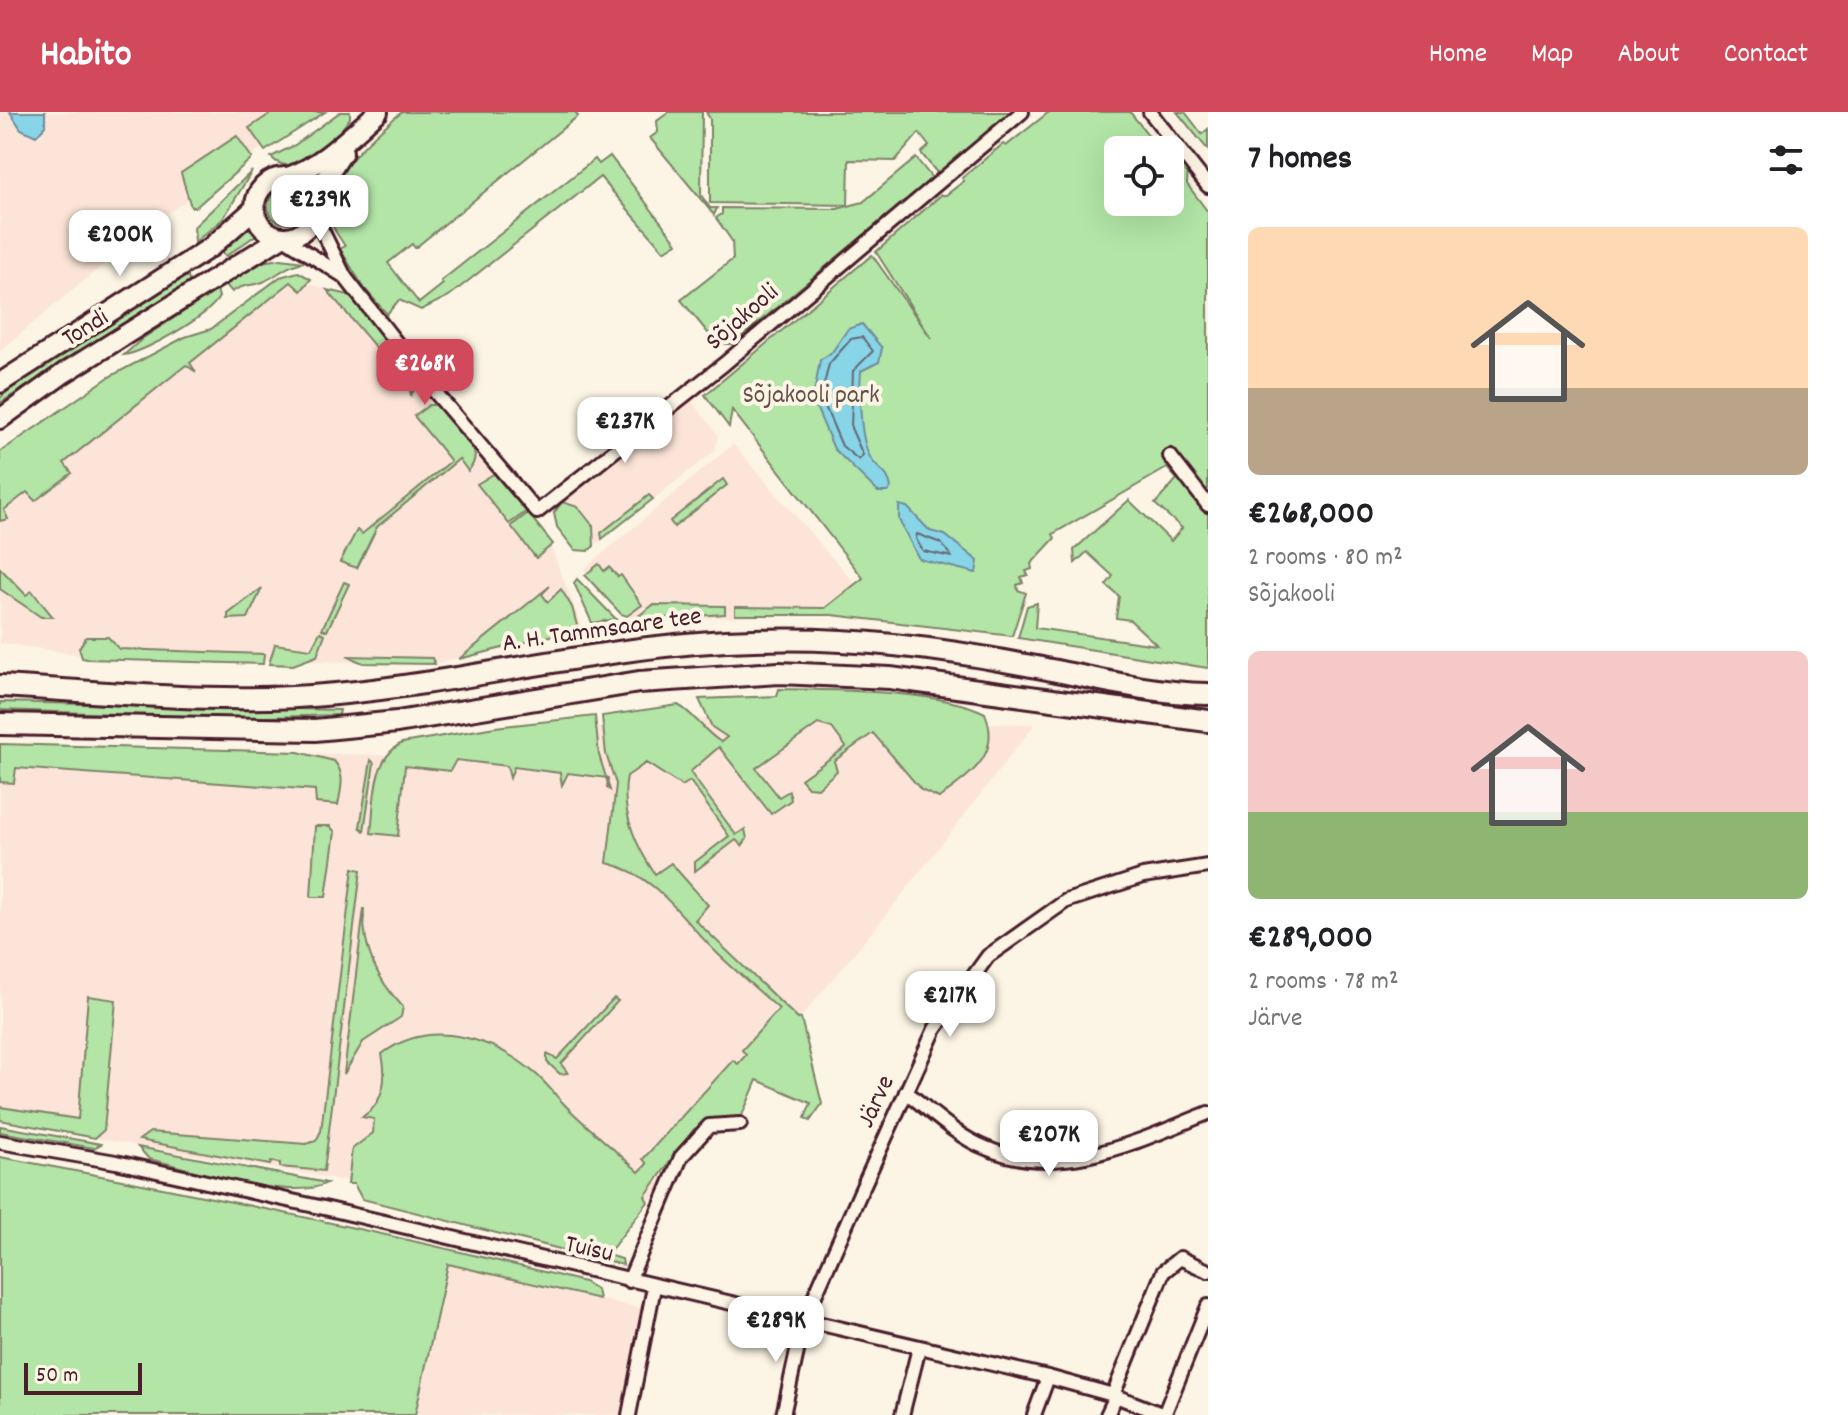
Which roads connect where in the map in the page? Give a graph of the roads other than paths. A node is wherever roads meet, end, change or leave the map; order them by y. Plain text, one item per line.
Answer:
1 (378, 112) edge
2 (1022, 112) edge
3 (1150, 112) edge
4 (350, 136) junction
5 (288, 177) junction
6 (1208, 186) edge
7 (255, 208) junction
8 (315, 210) junction
9 (282, 237) junction
10 (345, 277) junction
11 (0, 383) edge
12 (0, 419) edge
13 (1170, 456) dead end
14 (1208, 505) edge
15 (0, 686) edge
16 (1208, 694) edge
17 (1208, 721) edge
18 (0, 724) edge
19 (1208, 866) edge
20 (906, 1092) junction
21 (1208, 1113) edge
22 (740, 1124) dead end
23 (0, 1142) edge
24 (1208, 1271) edge
25 (629, 1281) junction
26 (654, 1287) junction
27 (1208, 1306) edge
28 (804, 1320) junction
29 (919, 1348) junction
30 (1048, 1377) junction
31 (1114, 1395) junction
32 (629, 1415) edge
33 (783, 1415) edge
34 (902, 1415) edge
35 (1034, 1415) edge
36 (1107, 1415) edge
37 (1164, 1415) edge

1 - 4 street
2 - 10 street, Sõjakooli
3 - 6 street
4 - 5 street
4 - 8 street
5 - 7 street
5 - 8 street
7 - 9 street
7 - 11 street, Tondi
8 - 9 street
8 - 10 street, Sõjakooli
9 - 10 street, Sõjakooli
9 - 12 street, Tondi
13 - 14 street
15 - 16 main road, A. H. Tammsaare tee
17 - 18 main road
19 - 20 street, Järve
20 - 21 street
20 - 28 street, Järve
22 - 25 street
23 - 25 street, Tuisu
24 - 31 street
25 - 26 street, Tuisu
26 - 28 street, Tuisu
26 - 32 street
27 - 37 street
28 - 29 street, Tuisu
28 - 33 street, Järve
29 - 30 street, Tuisu
29 - 34 street
30 - 31 street, Tuisu
30 - 35 street
31 - 36 street
31 - 37 street, Tuisu

